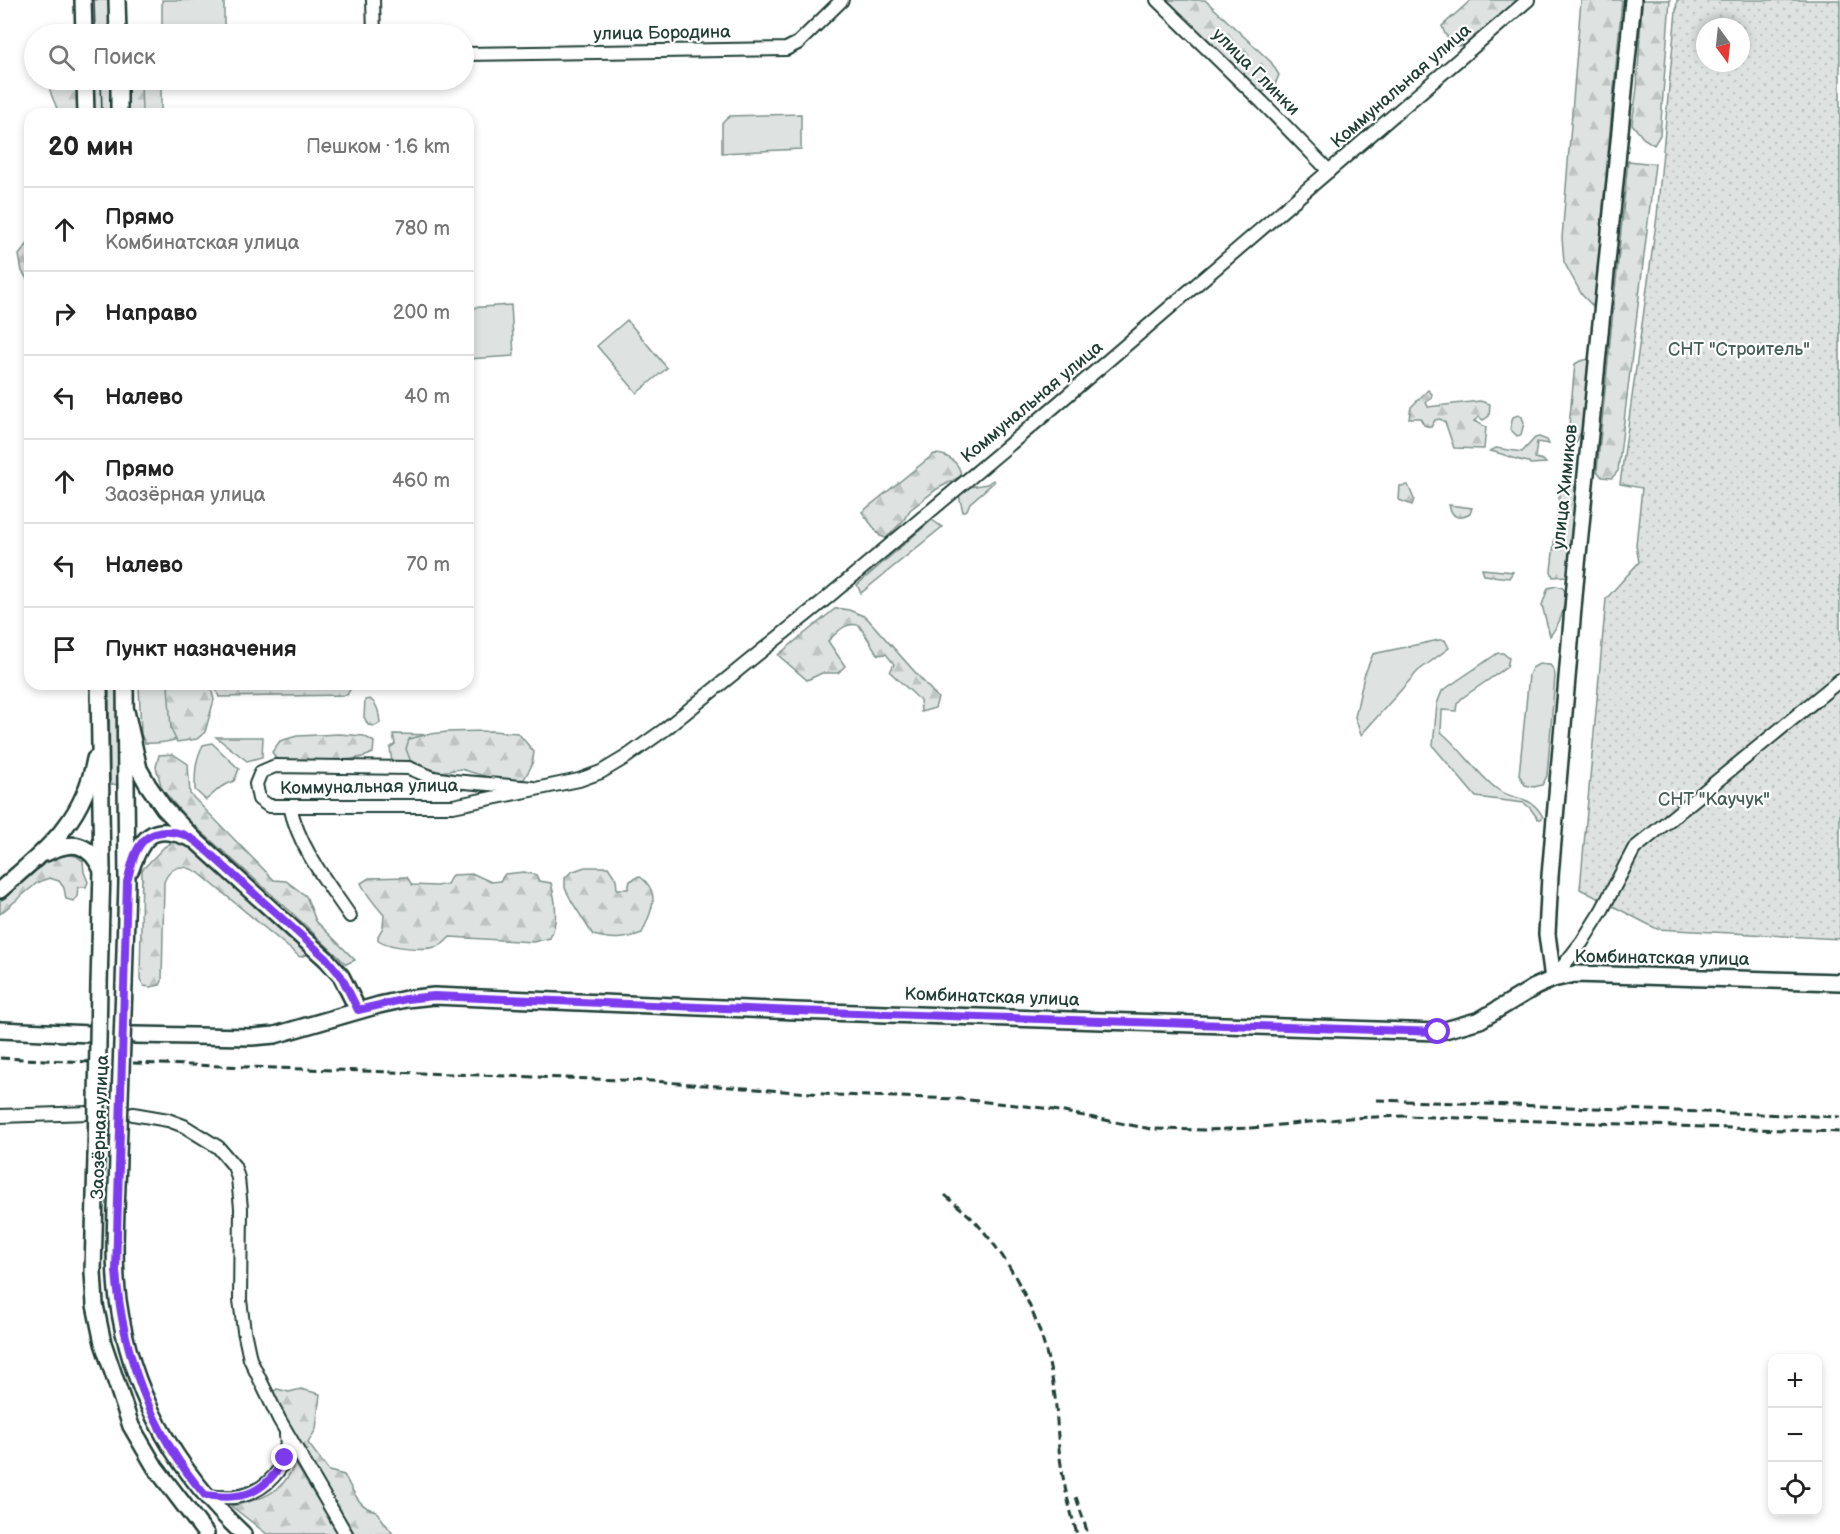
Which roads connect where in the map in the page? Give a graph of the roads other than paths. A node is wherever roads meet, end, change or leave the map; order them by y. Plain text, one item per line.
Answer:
1 (83, 0) edge
2 (117, 0) edge
3 (373, 0) edge
4 (842, 0) edge
5 (1157, 0) edge
6 (1528, 0) edge
7 (1633, 0) edge
8 (84, 24) edge
9 (118, 24) edge
10 (374, 24) edge
11 (474, 54) edge
12 (85, 90) edge
13 (119, 90) edge
14 (86, 108) edge
15 (119, 108) edge
16 (1329, 171) junction
17 (1840, 680) edge
18 (99, 690) edge
19 (125, 690) edge
20 (126, 711) junction
21 (100, 729) junction
22 (533, 788) junction
23 (290, 806) junction
24 (195, 840) junction
25 (36, 858) junction
26 (102, 870) junction
27 (127, 882) junction
28 (0, 890) edge
29 (350, 916) dead end
30 (1553, 979) junction
31 (1840, 982) edge
32 (358, 1010) junction
33 (0, 1030) edge
34 (90, 1034) tunnel mouth
35 (134, 1035) tunnel mouth
36 (89, 1113) tunnel mouth
37 (133, 1114) tunnel mouth
38 (0, 1116) edge
39 (286, 1431) junction
40 (205, 1495) junction
41 (206, 1534) edge
42 (243, 1534) edge
43 (346, 1534) edge

1 - 8 main road
2 - 9 main road
3 - 10 street
4 - 11 street, улица Бородина
5 - 16 street, улица Глинки
6 - 16 street, Коммунальная улица
7 - 30 main road, улица Химиков
12 - 14 main road
13 - 15 main road
16 - 22 street, Коммунальная улица
17 - 30 street
18 - 21 main road, Заозёрная улица
19 - 20 main road, Заозёрная улица
20 - 24 main road
20 - 27 main road, Заозёрная улица
21 - 25 main road
21 - 26 main road, Заозёрная улица
22 - 23 street, Коммунальная улица
22 - 23 street, Коммунальная улица
23 - 29 street
24 - 27 main road
24 - 32 main road
25 - 26 main road
25 - 28 main road
26 - 41 main road, Заозёрная улица, bridge
27 - 40 main road, Заозёрная улица, bridge
30 - 31 main road, Комбинатская улица
30 - 32 main road, Комбинатская улица
32 - 35 main road, Комбинатская улица
33 - 34 main road
36 - 38 street
37 - 39 street, Заозёрная улица
39 - 40 street
39 - 43 street, Заозёрная улица
40 - 42 main road, Заозёрная улица

